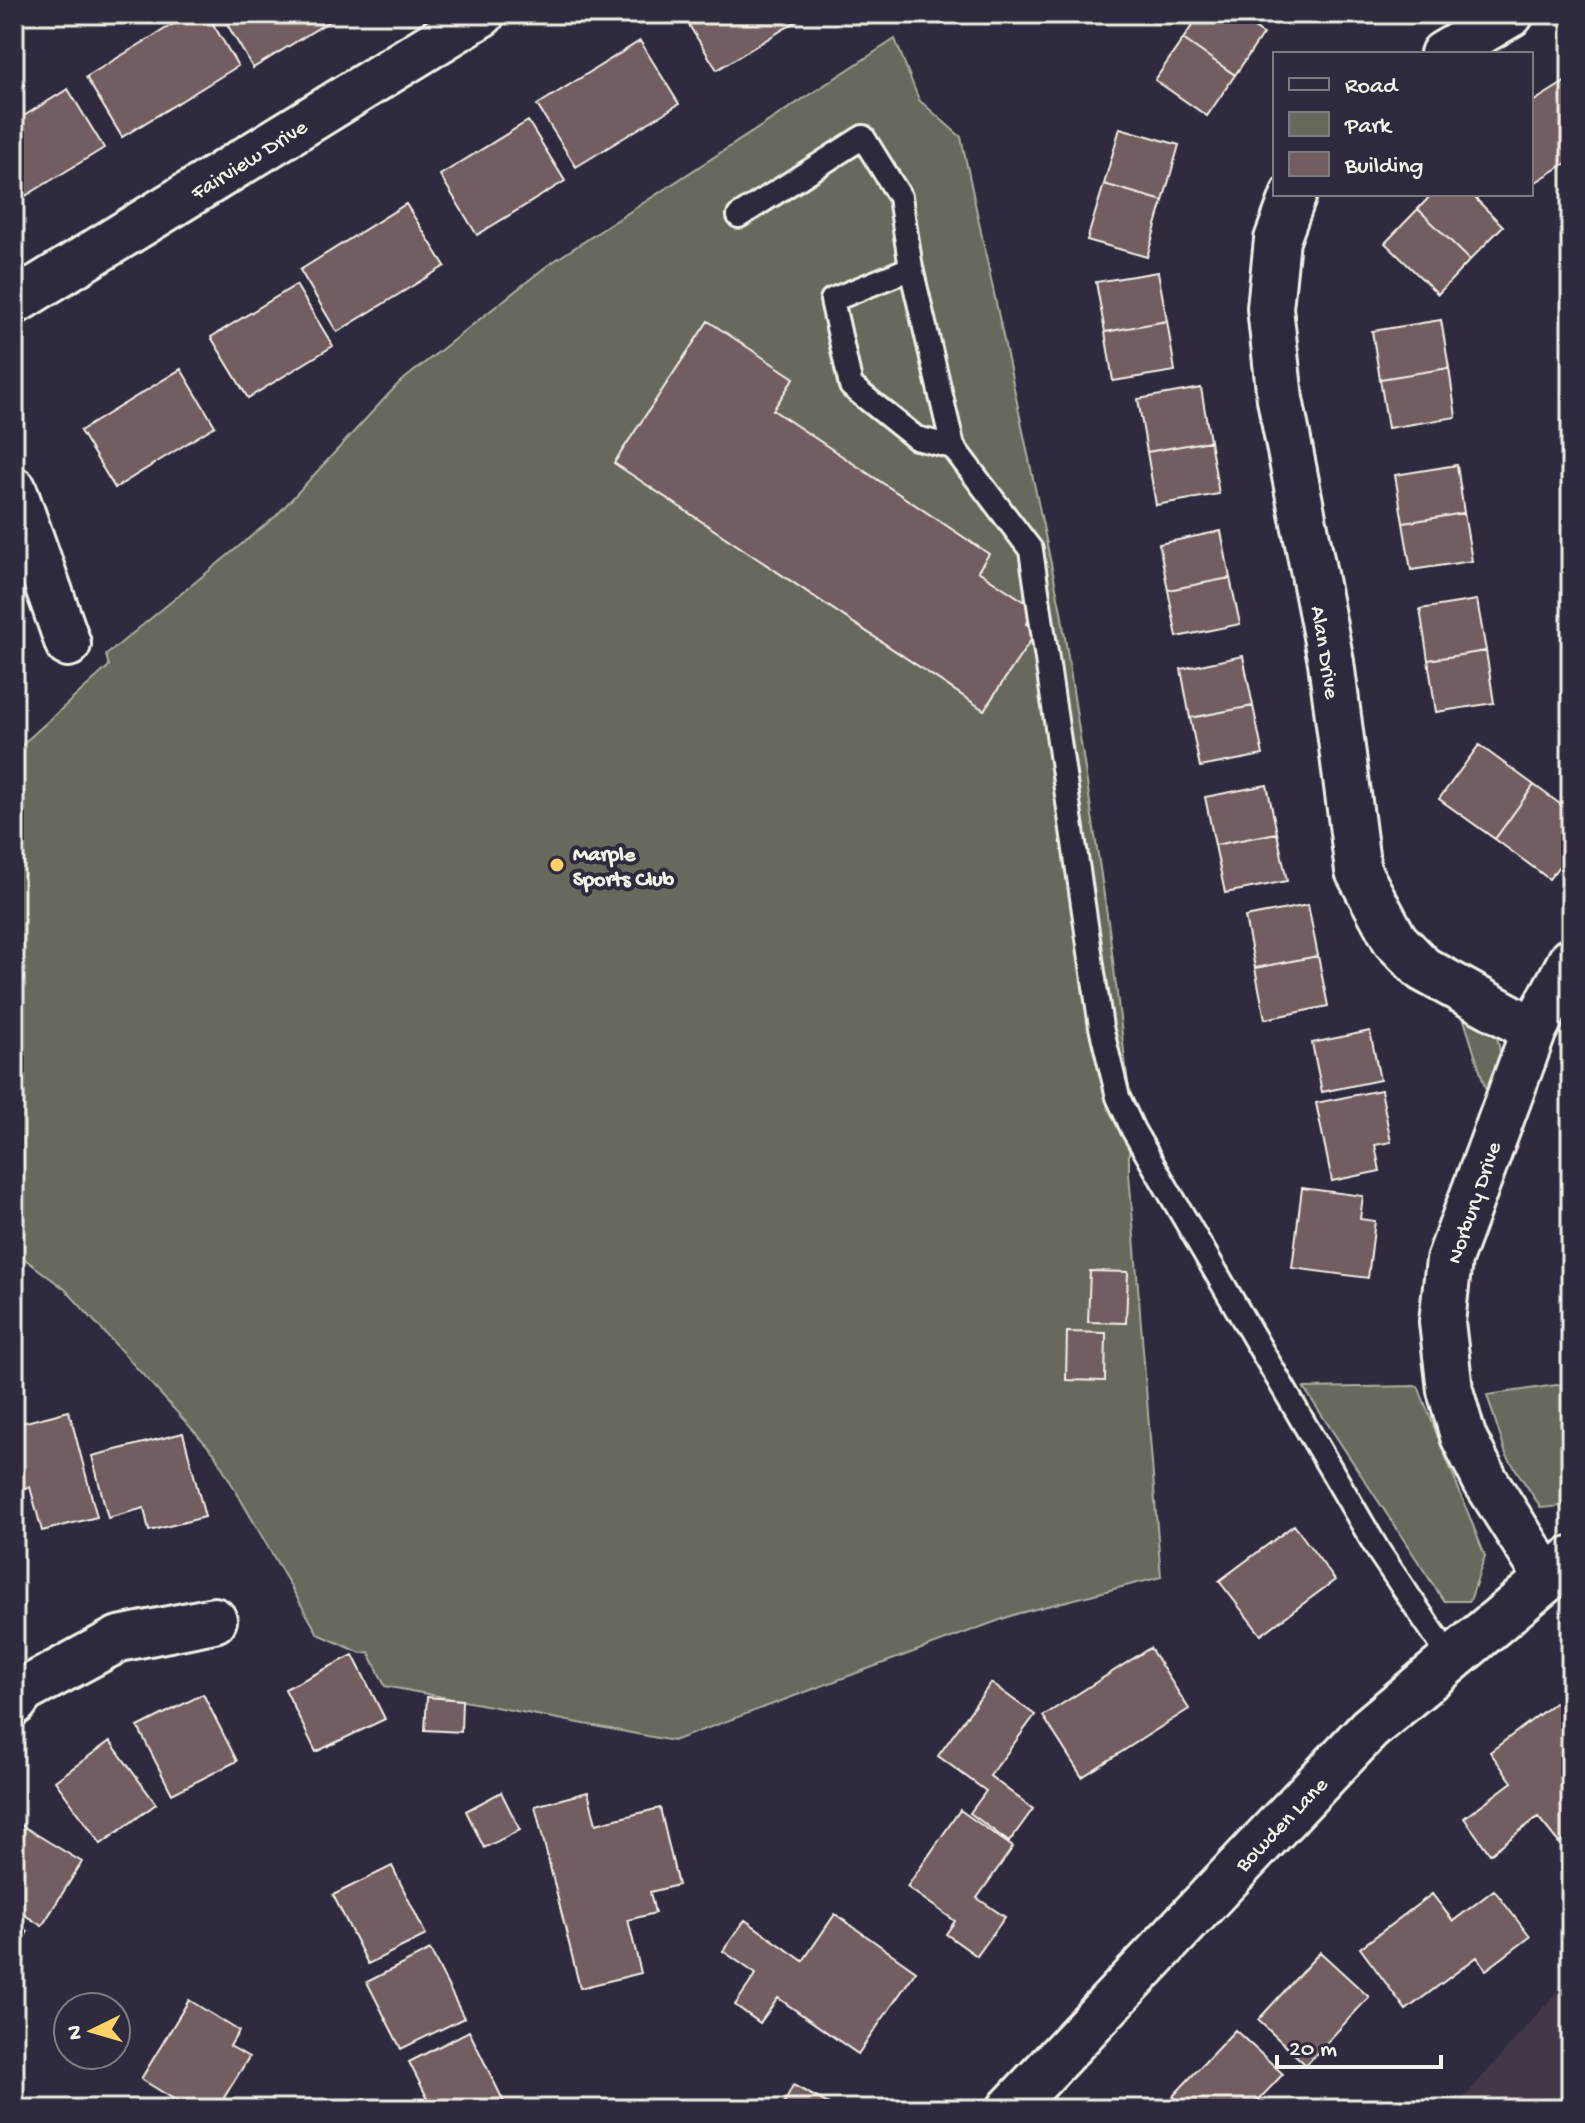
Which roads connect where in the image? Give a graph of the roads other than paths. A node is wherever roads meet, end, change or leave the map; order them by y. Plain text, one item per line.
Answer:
1 (482, 14) edge
2 (1511, 14) edge
3 (1446, 52) edge
4 (1293, 196) edge
5 (739, 216) dead end
6 (911, 268) junction
7 (14, 302) edge
8 (953, 447) junction
9 (14, 490) edge
10 (68, 644) dead end
11 (1571, 960) edge
12 (1534, 1030) junction
13 (1564, 1566) edge
14 (214, 1620) dead end
15 (1451, 1659) junction
16 (14, 1703) edge
17 (1010, 2109) edge

1 - 7 street, Fairview Drive
2 - 3 street
4 - 12 street, Alan Drive
5 - 6 lane
6 - 8 lane
6 - 8 lane
8 - 15 lane
9 - 10 street
11 - 12 street, Norbury Drive
12 - 13 street, Norbury Drive
13 - 15 street, Bowden Lane
14 - 16 street
15 - 17 street, Bowden Lane

